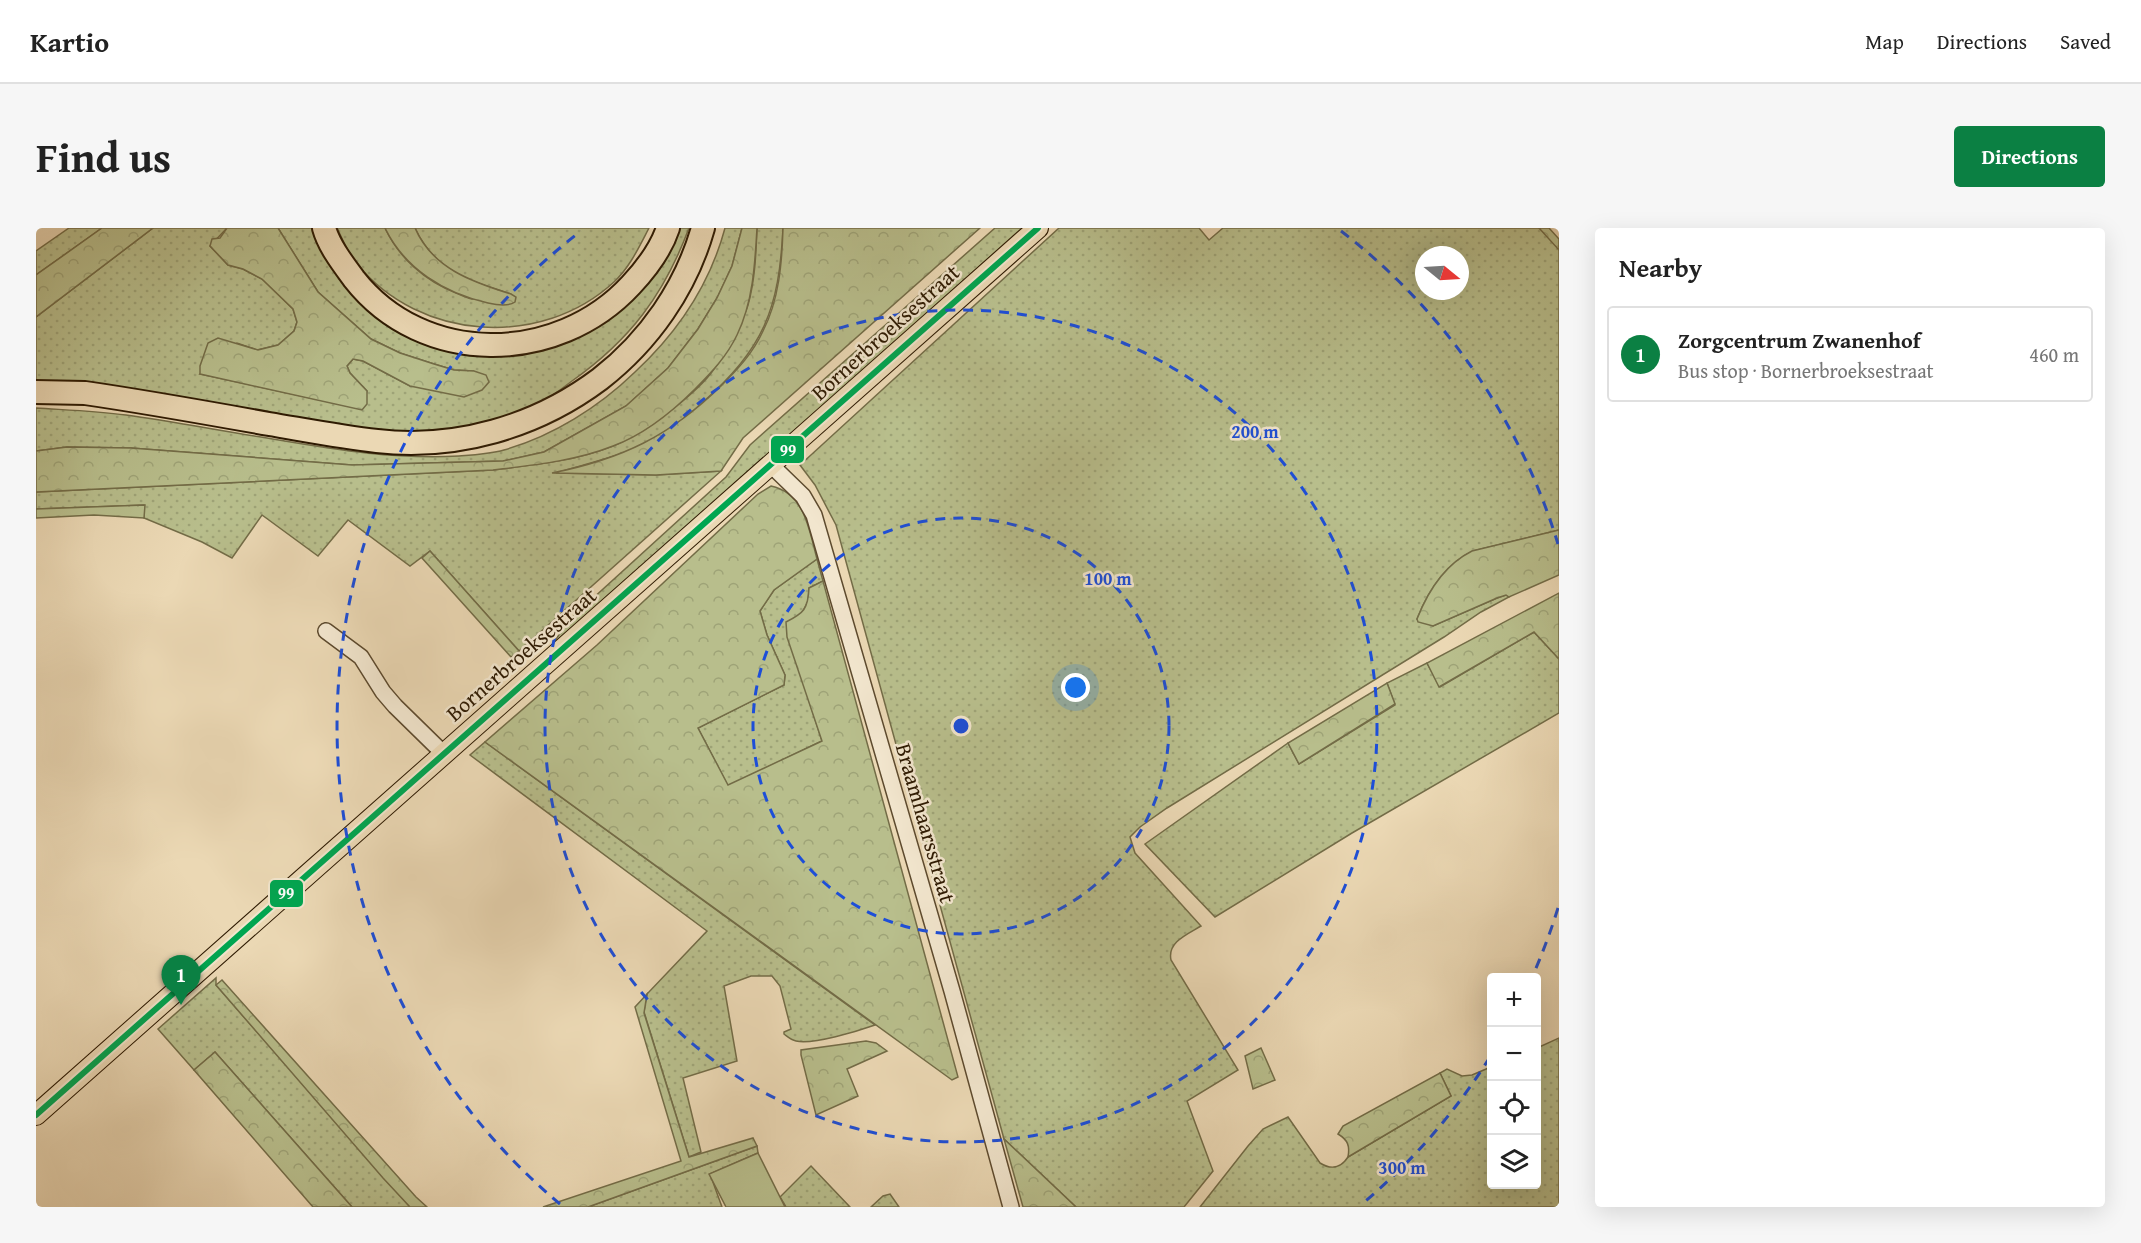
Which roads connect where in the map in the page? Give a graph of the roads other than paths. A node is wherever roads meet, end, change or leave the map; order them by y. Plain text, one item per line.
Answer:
1 (324, 228) edge
2 (668, 228) edge
3 (703, 228) edge
4 (1038, 228) edge
5 (36, 392) edge
6 (771, 465) junction
7 (326, 631) dead end
8 (444, 754) junction
9 (36, 1115) edge
10 (1011, 1207) edge

1 - 2 highway
3 - 5 highway
4 - 6 main road, Bornerbroeksestraat
6 - 8 main road, Bornerbroeksestraat
6 - 10 street, Braamhaarsstraat
7 - 8 street
8 - 9 main road, Bornerbroeksestraat

